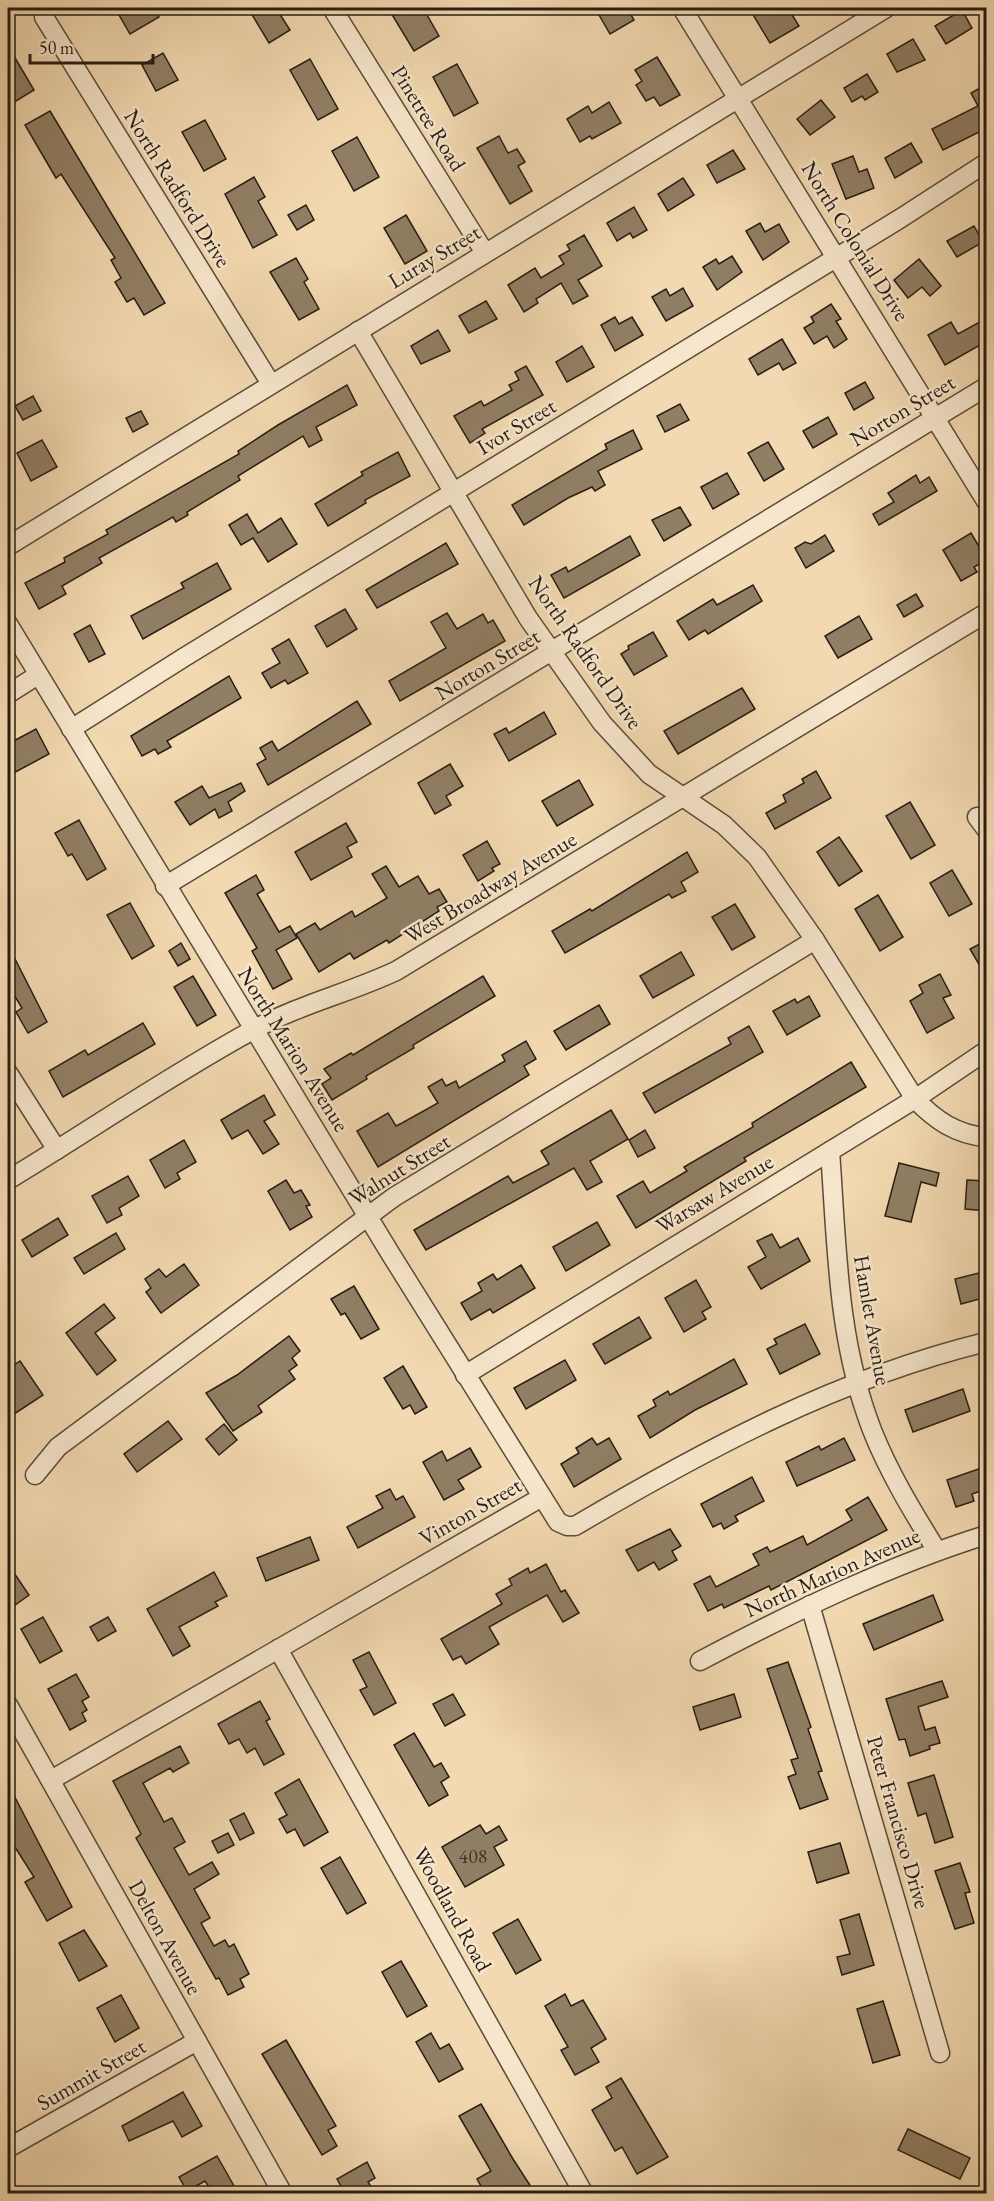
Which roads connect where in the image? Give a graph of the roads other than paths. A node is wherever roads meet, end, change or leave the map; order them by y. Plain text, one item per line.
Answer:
1 (332, 8) edge
2 (682, 8) edge
3 (886, 8) edge
4 (44, 17) dead end
5 (739, 98) junction
6 (987, 163) edge
7 (485, 253) junction
8 (838, 257) junction
9 (358, 331) junction
10 (271, 384) junction
11 (987, 387) edge
12 (937, 417) junction
13 (453, 492) junction
14 (987, 501) edge
15 (8, 546) edge
16 (987, 613) edge
17 (8, 624) edge
18 (551, 652) junction
19 (38, 675) junction
20 (8, 694) edge
21 (71, 729) junction
22 (684, 798) junction
23 (165, 886) junction
24 (815, 940) junction
25 (254, 1029) junction
26 (987, 1051) edge
27 (8, 1073) edge
28 (915, 1099) junction
29 (987, 1137) edge
30 (57, 1150) junction
31 (830, 1151) junction
32 (8, 1180) edge
33 (367, 1215) junction
34 (987, 1342) edge
35 (465, 1375) junction
36 (857, 1382) junction
37 (35, 1475) dead end
38 (542, 1497) junction
39 (987, 1535) edge
40 (937, 1551) junction
41 (810, 1605) junction
42 (278, 1648) junction
43 (700, 1661) dead end
44 (8, 1705) edge
45 (51, 1780) junction
46 (197, 2041) junction
47 (940, 2053) dead end
48 (8, 2148) edge
49 (283, 2193) edge
50 (584, 2193) edge

1 - 7 street, Pinetree Road
2 - 5 street, North Colonial Drive
3 - 5 street, Luray Street
4 - 10 street, North Radford Drive
5 - 7 street, Luray Street
5 - 8 street, North Colonial Drive
6 - 8 street, Ivor Street
7 - 9 street, Luray Street
8 - 12 street, North Colonial Drive
8 - 13 street, Ivor Street
9 - 10 street, Luray Street
9 - 13 street, North Radford Drive
10 - 15 street, Luray Street
11 - 12 street, Norton Street
12 - 14 street, North Colonial Drive
12 - 18 street, Norton Street
13 - 18 street, North Radford Drive
13 - 21 street, Ivor Street
16 - 22 street, West Broadway Avenue
17 - 19 street, North Marion Avenue
18 - 22 street, North Radford Drive
18 - 23 street, Norton Street
19 - 20 street
19 - 21 street, North Marion Avenue
21 - 23 street, North Marion Avenue
22 - 24 street, North Radford Drive
22 - 25 street, West Broadway Avenue
23 - 25 street, North Marion Avenue
24 - 28 street, North Radford Drive
24 - 33 street, Walnut Street
25 - 30 street, West Broadway Avenue
25 - 33 street, North Marion Avenue
26 - 28 street, Warsaw Avenue
27 - 30 street
28 - 29 street, North Radford Drive
28 - 31 street, Warsaw Avenue
30 - 32 street, West Broadway Avenue
31 - 35 street, Warsaw Avenue
31 - 36 street, Hamlet Avenue
33 - 35 street, North Marion Avenue
33 - 37 street, Walnut Street
34 - 36 street, Vinton Street
35 - 38 street, North Marion Avenue
36 - 38 street, Vinton Street
36 - 40 street, Hamlet Avenue
38 - 42 street, Vinton Street
39 - 40 street, North Marion Avenue
40 - 41 street, North Marion Avenue
41 - 43 street, North Marion Avenue
41 - 47 street, Peter Francisco Drive
42 - 45 street, Vinton Street
42 - 50 street, Woodland Road
44 - 45 street, Delton Avenue
45 - 46 street, Delton Avenue
46 - 48 street, Summit Street
46 - 49 street, Delton Avenue

